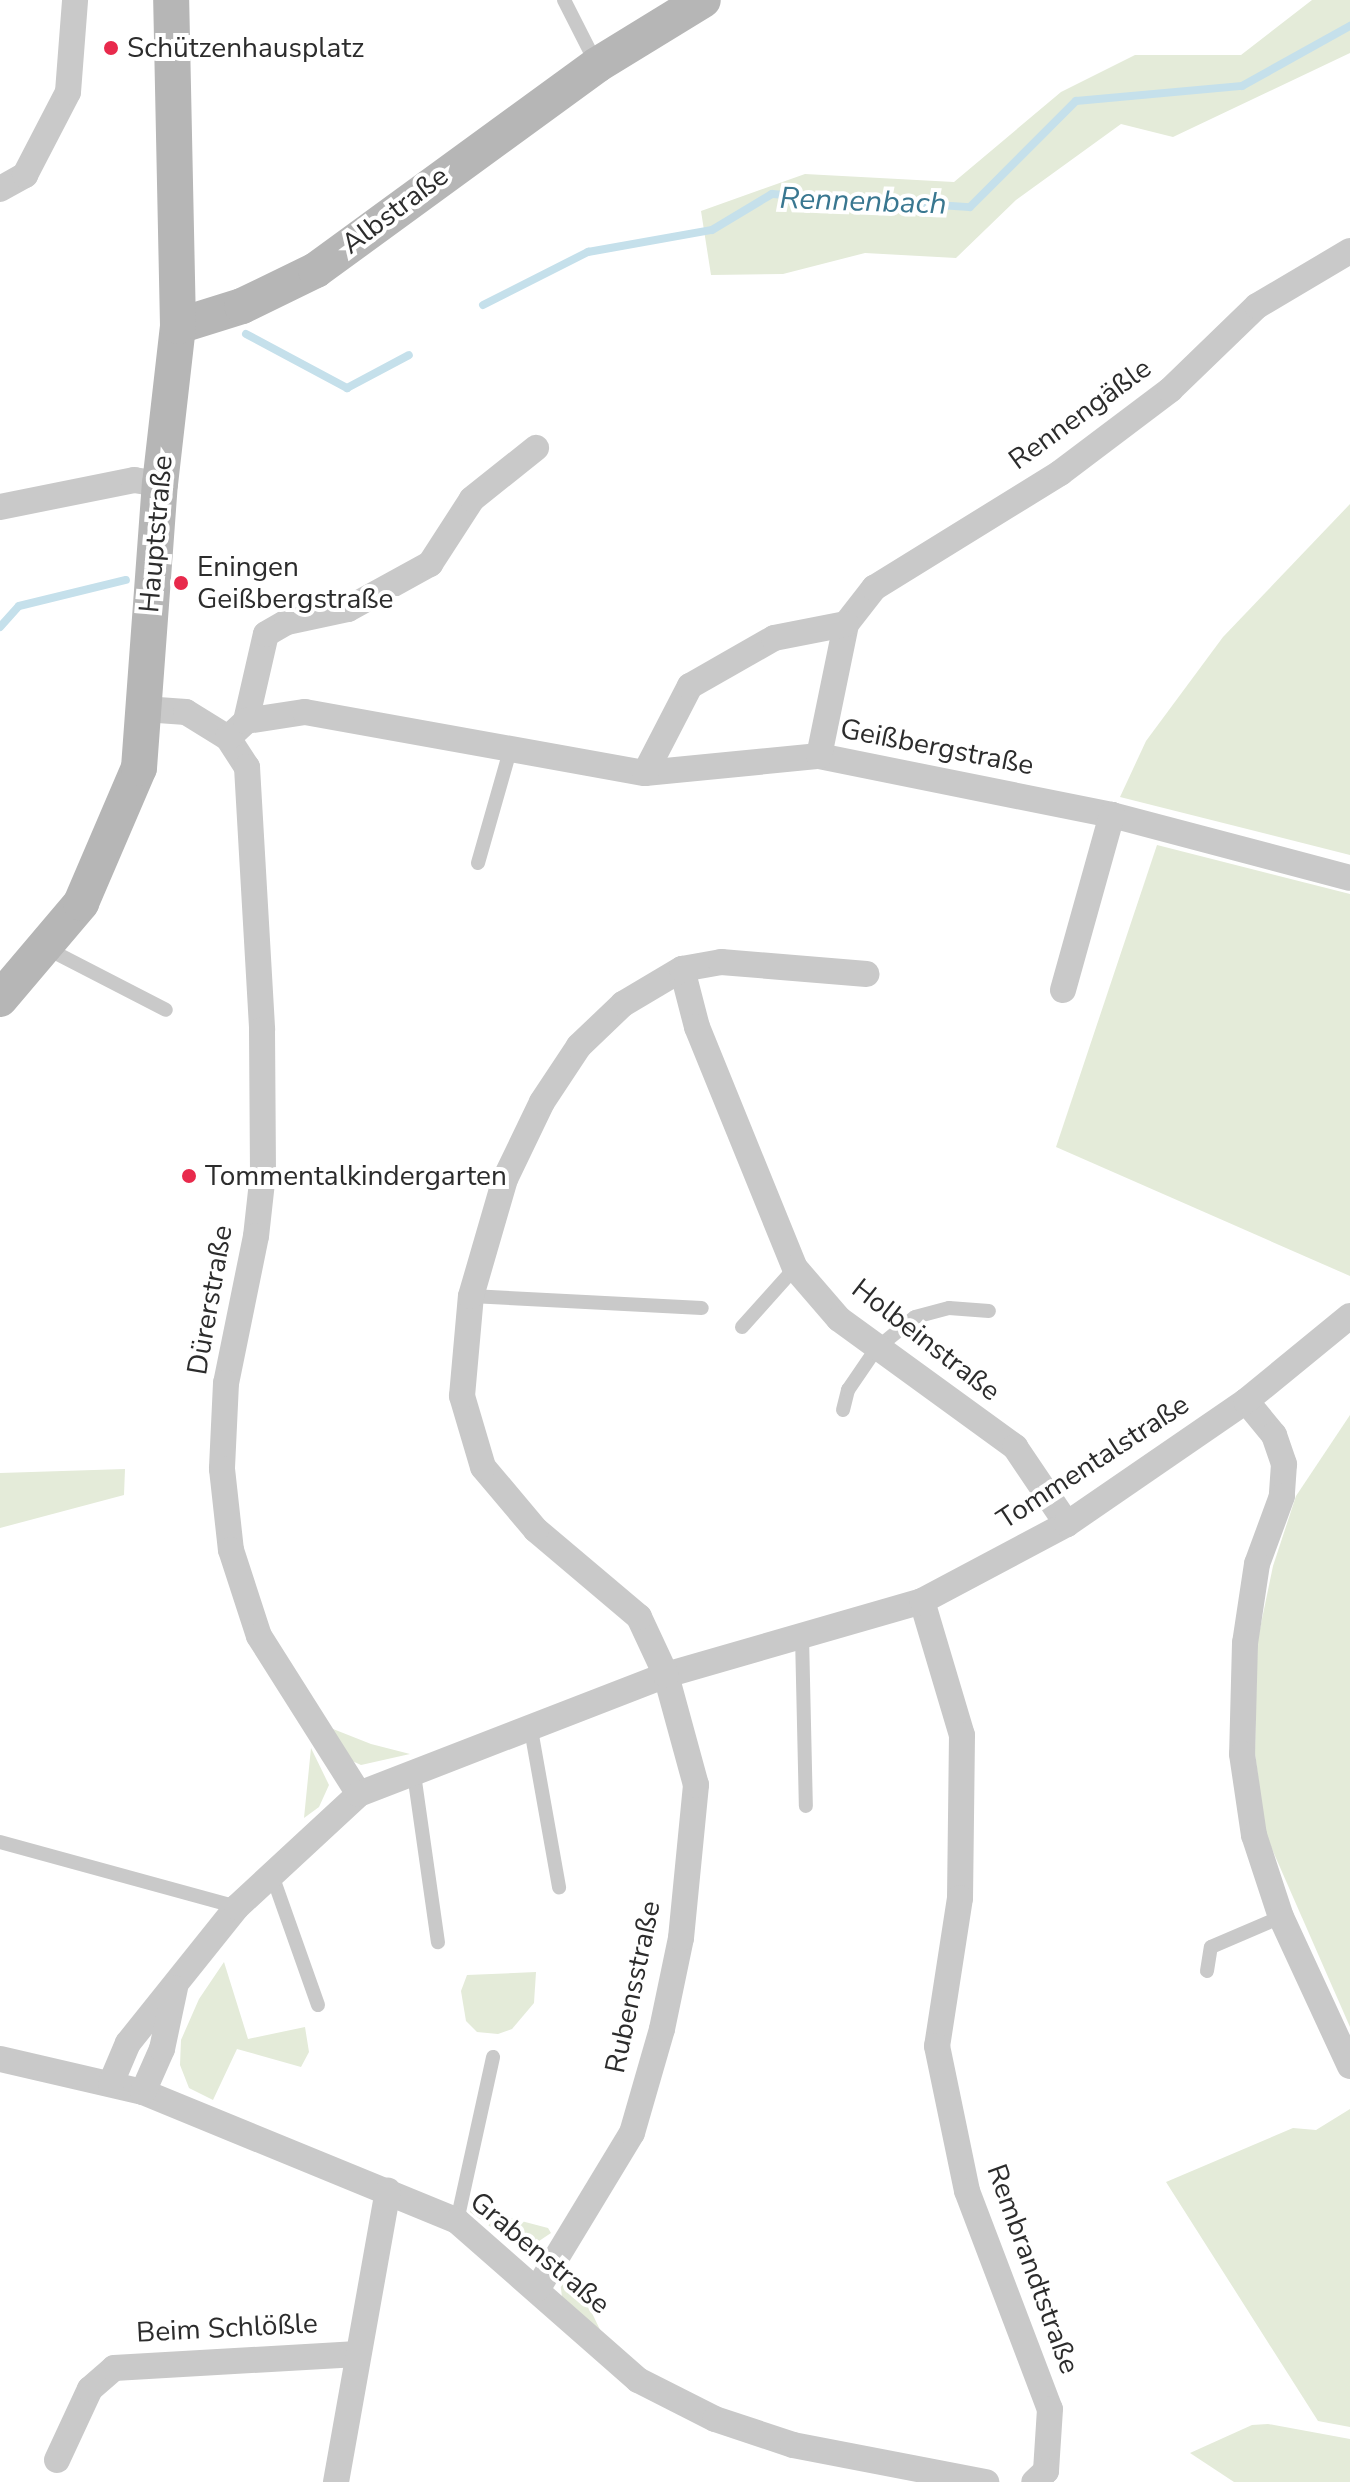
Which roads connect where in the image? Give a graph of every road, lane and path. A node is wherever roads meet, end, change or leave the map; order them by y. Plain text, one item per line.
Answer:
1 (75, 0) edge
2 (564, 0) edge
3 (703, 0) edge
4 (171, 14) edge
5 (597, 65) junction
6 (0, 189) edge
7 (1350, 251) edge
8 (178, 326) junction
9 (536, 448) dead end
10 (160, 484) junction
11 (0, 507) edge
12 (846, 624) junction
13 (144, 709) junction
14 (237, 730) junction
15 (510, 751) junction
16 (819, 756) junction
17 (645, 773) junction
18 (1112, 815) junction
19 (478, 863) dead end
20 (1350, 878) edge
21 (44, 947) junction
22 (682, 969) junction
23 (867, 974) dead end
24 (1063, 990) dead end
25 (0, 999) edge
26 (166, 1010) dead end
27 (795, 1268) junction
28 (471, 1296) junction
29 (702, 1308) dead end
30 (989, 1311) dead end
31 (1350, 1316) edge
32 (742, 1327) dead end
33 (876, 1349) junction
34 (1246, 1401) junction
35 (843, 1410) dead end
36 (1067, 1524) junction
37 (922, 1601) junction
38 (802, 1636) junction
39 (666, 1675) junction
40 (530, 1724) junction
41 (414, 1774) junction
42 (359, 1794) junction
43 (806, 1806) dead end
44 (0, 1842) edge
45 (272, 1875) junction
46 (559, 1887) dead end
47 (237, 1907) junction
48 (1281, 1917) junction
49 (438, 1942) dead end
50 (1207, 1971) dead end
51 (175, 1988) junction
52 (318, 2005) dead end
53 (493, 2057) dead end
54 (0, 2059) edge
55 (1350, 2066) edge
56 (111, 2083) junction
57 (143, 2092) junction
58 (388, 2191) junction
59 (457, 2221) junction
60 (538, 2288) junction
61 (358, 2354) junction
62 (57, 2460) dead end
63 (336, 2482) edge
64 (986, 2482) edge
65 (1034, 2482) edge

1 - 6 street
2 - 5 lane
3 - 5 main road, Albstraße
4 - 8 main road, Hauptstraße
5 - 8 main road, Albstraße
7 - 12 street, Rennengäßle
8 - 10 main road, Hauptstraße
9 - 14 street
10 - 11 street
10 - 13 main road, Hauptstraße
12 - 16 street, Rennengäßle
12 - 17 street
13 - 14 street, Dürerstraße
13 - 21 main road, Hauptstraße
14 - 15 street, Geißbergstraße
14 - 42 street, Dürerstraße
15 - 17 street, Geißbergstraße
15 - 19 lane
16 - 17 street, Geißbergstraße
16 - 18 street, Geißbergstraße
18 - 20 street, Geißbergstraße
18 - 24 street
21 - 25 main road, Hauptstraße
21 - 26 lane
22 - 23 street
22 - 27 street, Holbeinstraße
22 - 28 street
27 - 32 lane
27 - 33 street, Holbeinstraße
28 - 29 lane
28 - 39 street
30 - 33 lane
31 - 34 street, Tommentalstraße
33 - 35 lane
33 - 36 street, Holbeinstraße
34 - 36 street, Tommentalstraße
34 - 48 street
36 - 37 street, Tommentalstraße
37 - 38 street, Tommentalstraße
37 - 65 street, Rembrandtstraße
38 - 39 street, Tommentalstraße
38 - 43 lane
39 - 40 street, Tommentalstraße
39 - 60 street, Rubensstraße
40 - 41 street, Tommentalstraße
40 - 46 lane
41 - 42 street, Tommentalstraße
41 - 49 lane
42 - 45 street, Tommentalstraße
44 - 47 lane
45 - 47 street, Tommentalstraße
45 - 52 lane
47 - 51 street, Tommentalstraße
48 - 50 lane
48 - 55 street
51 - 56 street, Tommentalstraße
51 - 57 street, Tommentalstraße
53 - 59 lane
54 - 56 street, Grabenstraße
56 - 57 street, Grabenstraße
57 - 58 street, Grabenstraße
58 - 59 street, Grabenstraße
58 - 61 street
59 - 60 street, Grabenstraße
60 - 64 street, Grabenstraße
61 - 62 street, Beim Schlößle
61 - 63 street

